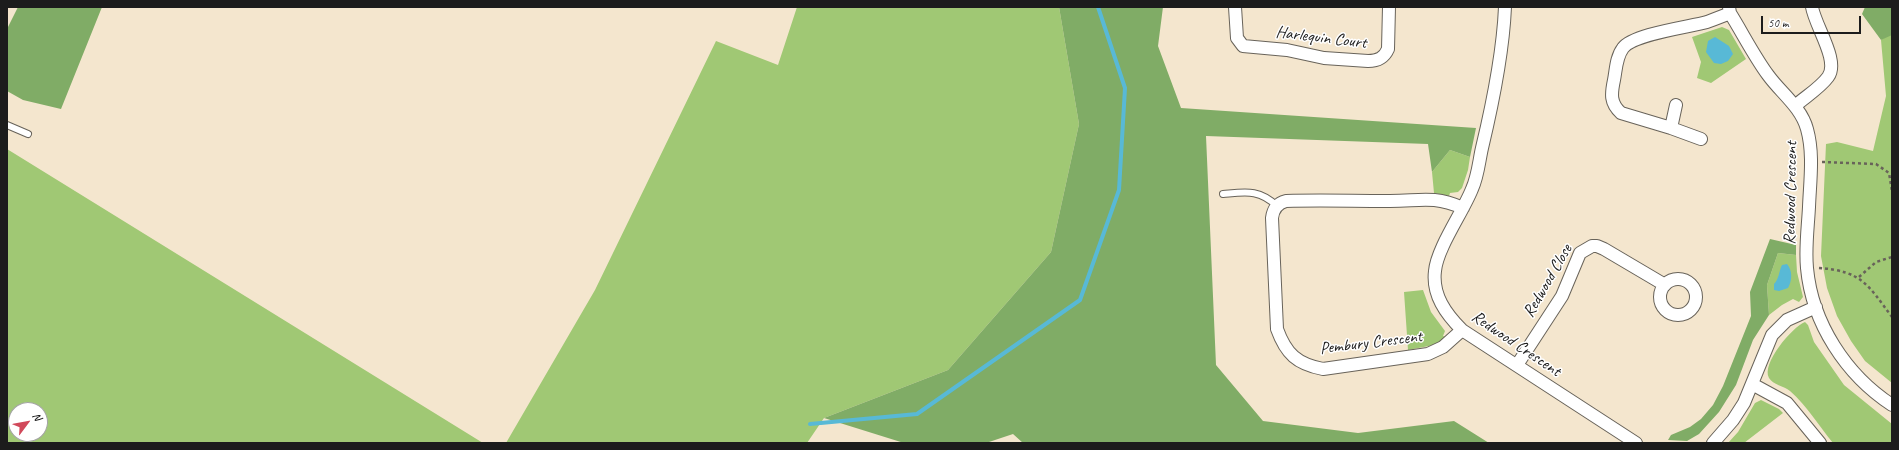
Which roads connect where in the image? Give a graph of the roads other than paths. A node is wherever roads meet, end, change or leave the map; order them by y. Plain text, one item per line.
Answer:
1 (1235, 7) edge
2 (1390, 7) edge
3 (1505, 7) edge
4 (1812, 7) edge
5 (1730, 10) edge
6 (1676, 105) dead end
7 (1795, 106) junction
8 (7, 125) edge
9 (1671, 128) junction
10 (28, 134) dead end
11 (1701, 139) dead end
12 (1224, 194) dead end
13 (1277, 206) junction
14 (1463, 208) junction
15 (1665, 285) dead end
16 (1816, 307) junction
17 (1462, 330) junction
18 (1517, 365) junction
19 (1752, 384) junction
20 (1892, 405) edge
21 (1636, 443) edge
22 (1713, 443) edge
23 (1820, 443) edge

1 - 2 street, Harlequin Court
3 - 14 street, Redwood Crescent
4 - 7 street
5 - 7 street, Redwood Crescent
5 - 9 street
6 - 9 street
7 - 16 street, Redwood Crescent
8 - 10 lane
9 - 11 street
12 - 13 lane
13 - 14 street
13 - 17 street, Pembury Crescent
14 - 17 street, Redwood Crescent
15 - 18 street, Redwood Close
16 - 19 street
16 - 20 street, Redwood Crescent
17 - 18 street, Redwood Crescent
18 - 21 street, Redwood Crescent
19 - 22 street
19 - 23 street

